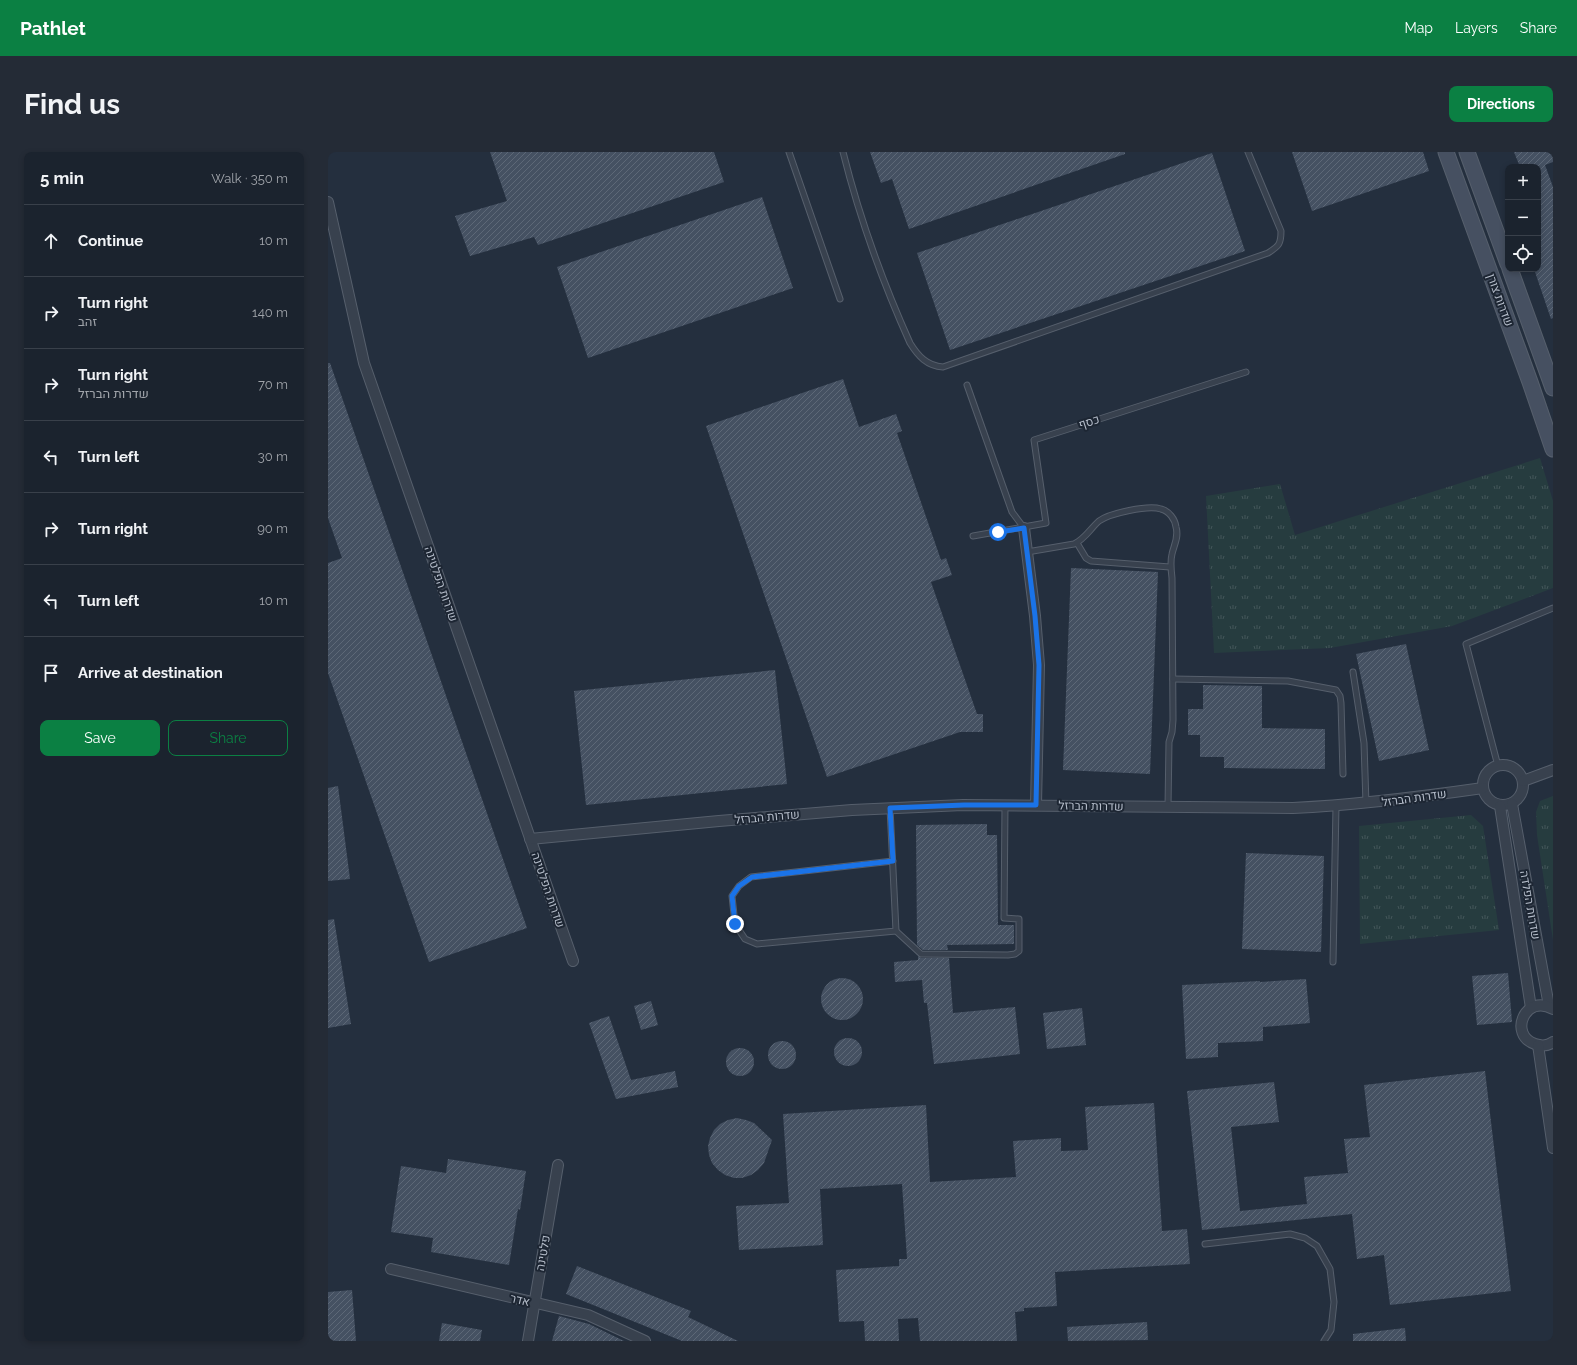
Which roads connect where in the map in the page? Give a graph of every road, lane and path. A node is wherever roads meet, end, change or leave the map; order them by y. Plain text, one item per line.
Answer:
1 (789, 152) edge
2 (843, 152) edge
3 (1248, 152) edge
4 (1446, 152) edge
5 (1467, 152) edge
6 (328, 202) edge
7 (1505, 256) edge
8 (1511, 272) edge
9 (840, 299) dead end
10 (1246, 372) dead end
11 (1552, 379) edge
12 (1530, 382) junction
13 (967, 385) dead end
14 (1553, 448) edge
15 (1024, 528) junction
16 (973, 536) dead end
17 (1077, 543) junction
18 (1027, 552) junction
19 (1170, 567) junction
20 (1553, 608) edge
21 (1353, 672) dead end
22 (1173, 679) junction
23 (1498, 766) junction
24 (1553, 770) edge
25 (1343, 774) dead end
26 (1523, 781) junction
27 (1483, 788) junction
28 (1366, 804) junction
29 (1512, 804) junction
30 (1005, 805) junction
31 (1036, 805) junction
32 (1336, 806) junction
33 (1500, 806) junction
34 (1168, 807) junction
35 (890, 808) junction
36 (530, 839) junction
37 (893, 861) junction
38 (896, 931) junction
39 (573, 961) dead end
40 (1333, 962) dead end
41 (1531, 1008) junction
42 (1551, 1008) edge
43 (1553, 1042) edge
44 (1538, 1045) junction
45 (1553, 1148) edge
46 (558, 1165) dead end
47 (1205, 1244) dead end
48 (391, 1270) dead end
49 (535, 1303) junction
50 (528, 1341) edge
51 (646, 1341) edge
52 (1324, 1341) edge

1 - 9 lane
2 - 3 lane
4 - 12 street, שדרות צורן
5 - 7 street, שדרות צורן
6 - 36 street, שדרות הפלטינה
8 - 11 street, שדרות צורן
10 - 15 lane, כסף
11 - 12 street
12 - 14 street, שדרות צורן
13 - 15 lane
15 - 16 lane
15 - 18 street
17 - 18 lane
17 - 19 lane
17 - 19 lane
18 - 31 street
19 - 22 lane
20 - 23 lane
21 - 28 lane
22 - 25 lane
22 - 34 lane
23 - 26 street
23 - 27 street
24 - 26 street
26 - 29 street
27 - 28 street, שדרות הברזל
27 - 33 street
28 - 32 street, שדרות הברזל
29 - 33 street
29 - 42 street, שדרות הפלדה
30 - 31 street, שדרות הברזל
30 - 35 street, שדרות הברזל
30 - 38 lane
31 - 34 street, שדרות הברזל
32 - 34 street, שדרות הברזל
32 - 40 lane
33 - 41 street, שדרות הפלדה
35 - 36 street, שדרות הברזל
35 - 37 lane
36 - 39 street, שדרות הפלטינה
37 - 38 lane
37 - 38 lane
41 - 42 street
41 - 44 street
43 - 44 street
44 - 45 street
46 - 49 street, פלטינה
47 - 52 lane
48 - 49 street, אדר
49 - 50 street, פלטינה
49 - 51 street, אדר

